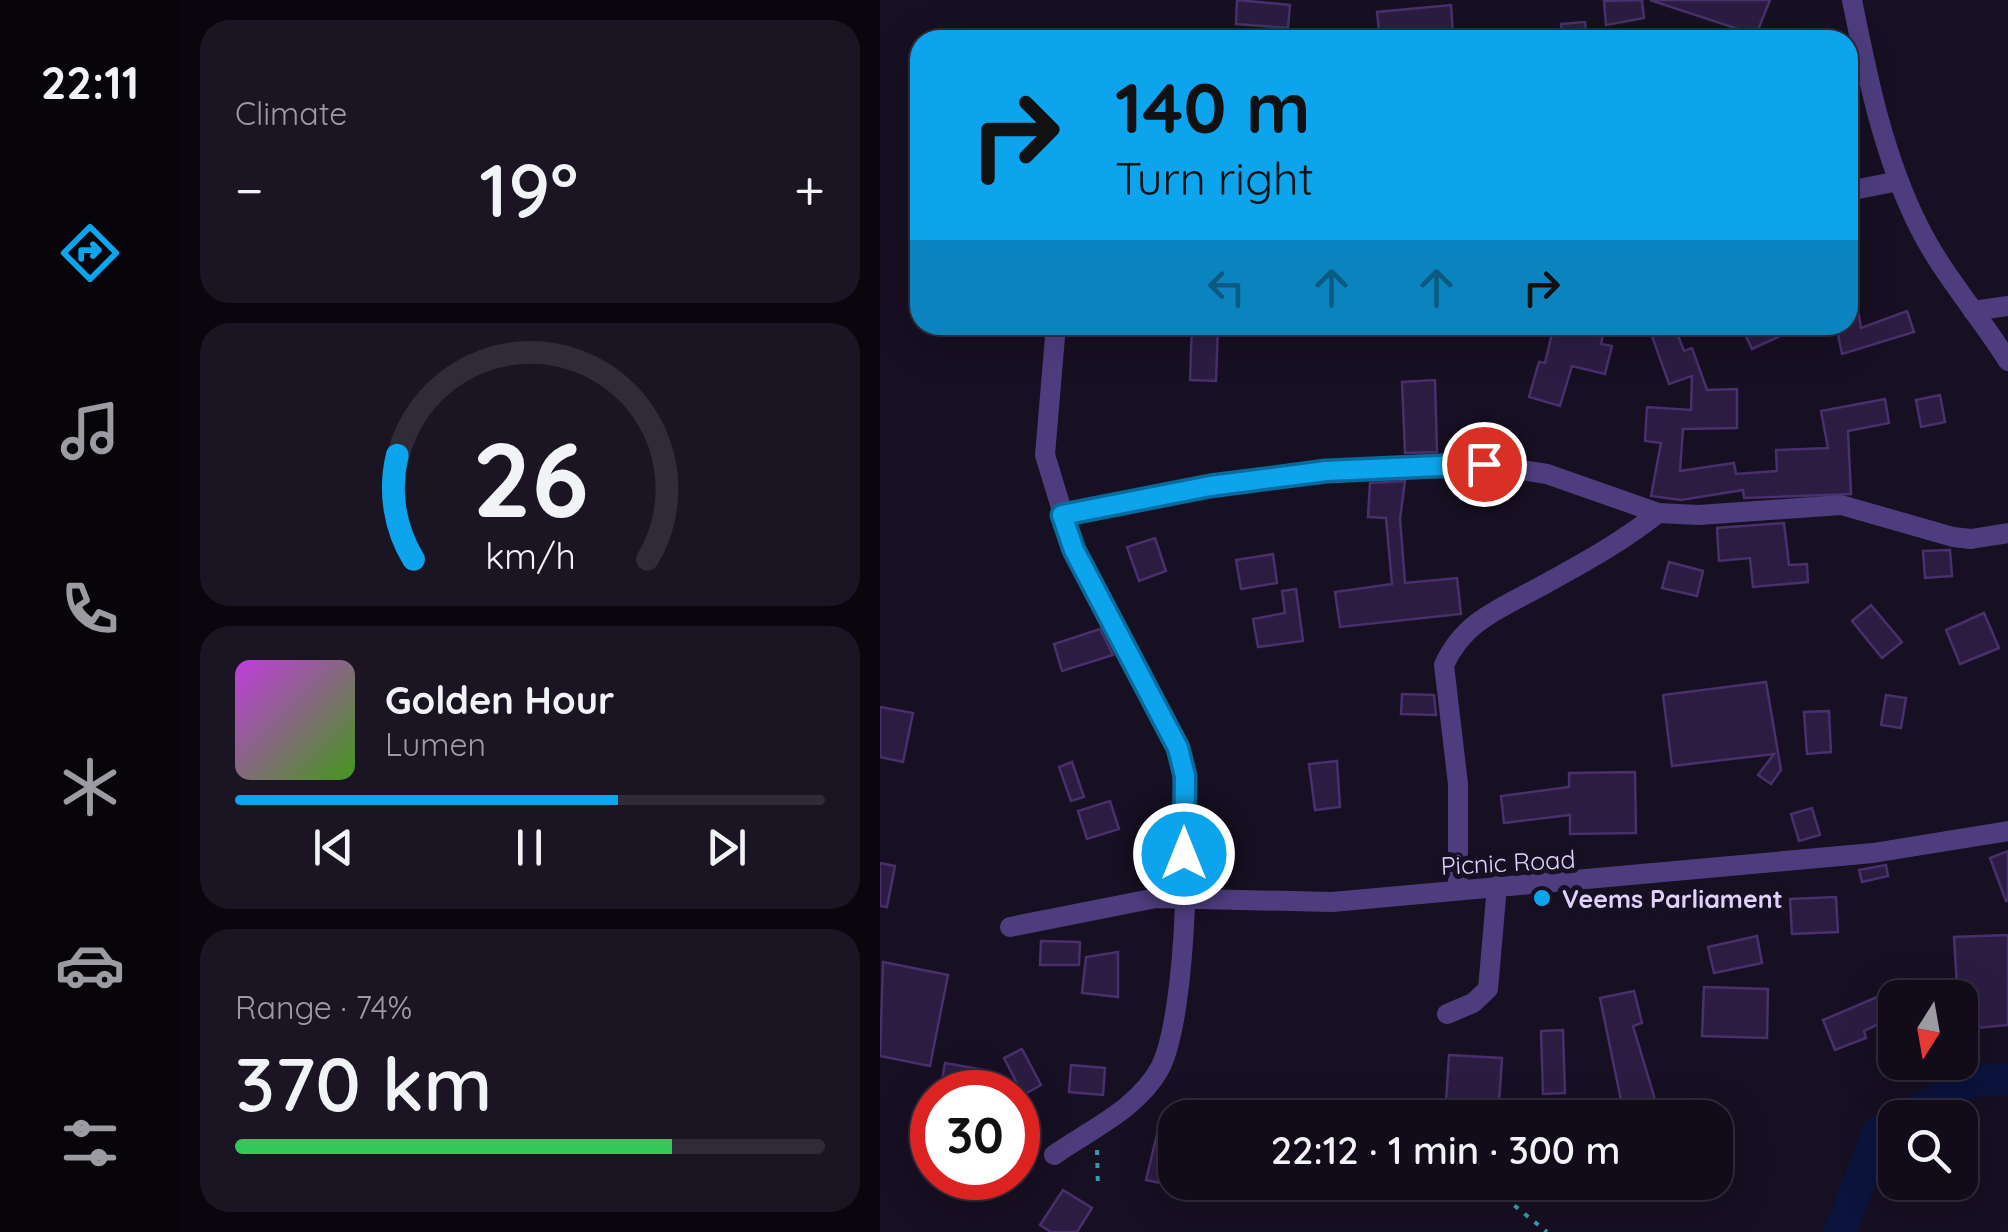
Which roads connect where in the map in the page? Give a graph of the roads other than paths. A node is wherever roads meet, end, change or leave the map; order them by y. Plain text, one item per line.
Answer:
1 (1852, 0) edge
2 (1899, 181) junction
3 (1858, 190) edge
4 (2008, 306) edge
5 (1973, 311) junction
6 (1055, 335) edge
7 (2008, 361) edge
8 (1658, 512) junction
9 (1062, 515) junction
10 (2008, 533) edge
11 (2008, 831) edge
12 (1497, 886) junction
13 (1458, 888) junction
14 (1186, 898) junction
15 (1010, 927) dead end
16 (1446, 1014) dead end
17 (1054, 1155) dead end

1 - 2 street
2 - 3 street
2 - 5 street
4 - 5 street
5 - 7 street
6 - 9 street
8 - 9 street
8 - 10 street
8 - 13 street
9 - 14 street
11 - 12 street, Picnic Road
12 - 13 street, Picnic Road
12 - 16 street
13 - 14 street, Picnic Road
14 - 15 street, Picnic Road
14 - 17 street

